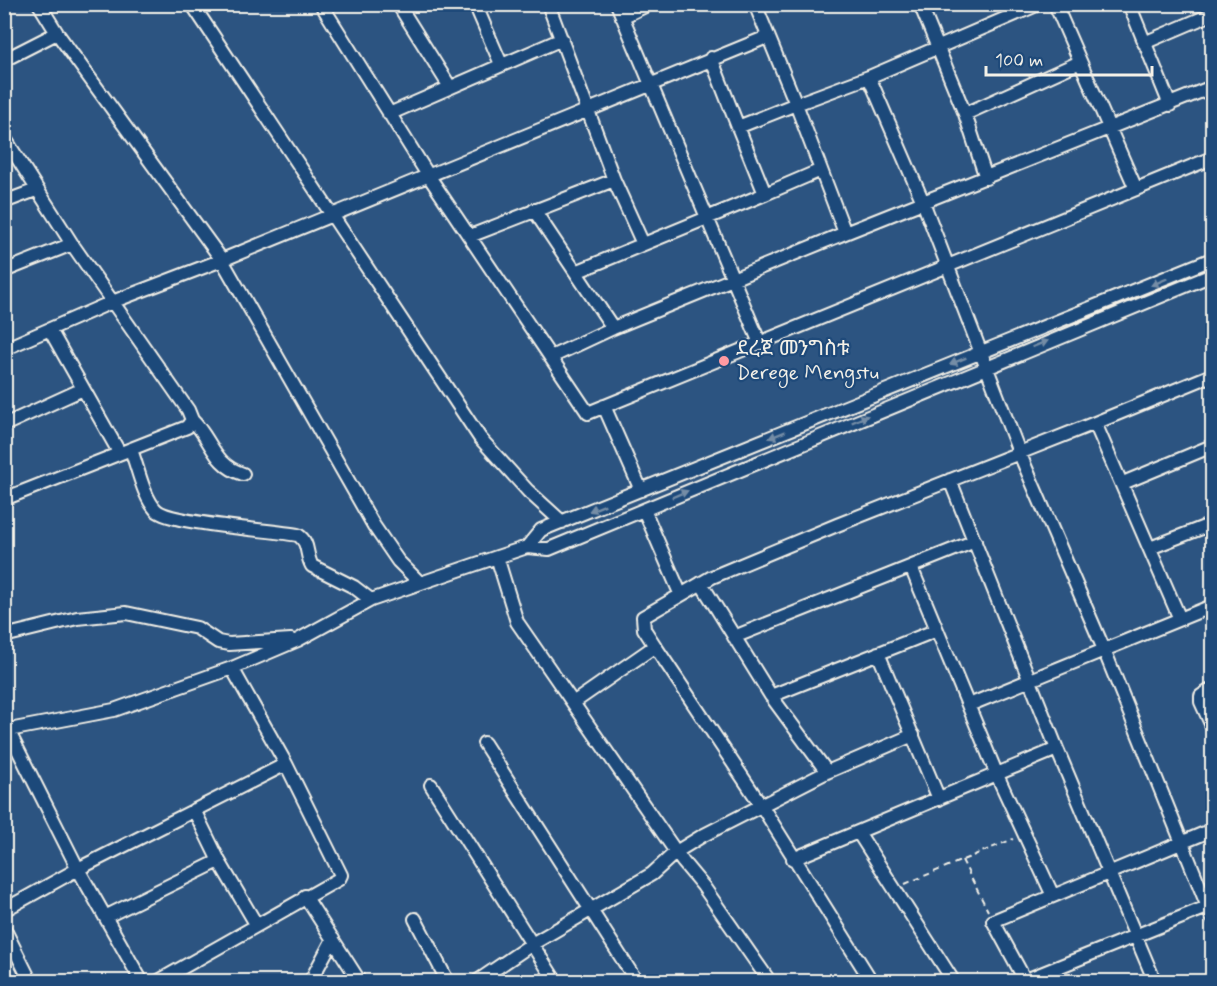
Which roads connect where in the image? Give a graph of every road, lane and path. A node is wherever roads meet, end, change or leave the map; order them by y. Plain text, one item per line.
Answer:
1 (39, 4) edge
2 (192, 4) edge
3 (321, 4) edge
4 (398, 4) edge
5 (475, 4) edge
6 (548, 4) edge
7 (617, 4) edge
8 (649, 4) edge
9 (754, 4) edge
10 (920, 4) edge
11 (1039, 4) edge
12 (1055, 4) edge
13 (1129, 4) edge
14 (1212, 14) edge
15 (622, 17) junction
16 (57, 33) junction
17 (767, 38) junction
18 (562, 39) junction
19 (1144, 43) junction
20 (935, 47) junction
21 (711, 58) junction
22 (4, 60) edge
23 (1080, 62) junction
24 (501, 64) junction
25 (869, 77) junction
26 (649, 84) junction
27 (450, 87) junction
28 (1212, 87) edge
29 (795, 104) junction
30 (1170, 105) junction
31 (587, 110) junction
32 (389, 114) junction
33 (965, 114) junction
34 (1110, 126) junction
35 (738, 127) junction
36 (4, 137) edge
37 (1212, 158) edge
38 (821, 170) junction
39 (428, 175) junction
40 (986, 178) junction
41 (614, 180) junction
42 (1136, 189) junction
43 (36, 190) junction
44 (765, 194) junction
45 (4, 202) edge
46 (923, 202) junction
47 (534, 210) junction
48 (330, 216) junction
49 (705, 218) junction
50 (845, 233) junction
51 (470, 236) junction
52 (72, 244) junction
53 (643, 244) junction
54 (1212, 259) edge
55 (222, 260) junction
56 (948, 266) junction
57 (4, 271) edge
58 (576, 272) junction
59 (1212, 275) edge
60 (733, 279) junction
61 (112, 302) junction
62 (613, 328) junction
63 (50, 330) junction
64 (759, 341) junction
65 (4, 349) edge
66 (981, 352) junction
67 (551, 357) junction
68 (987, 366) junction
69 (1212, 375) edge
70 (83, 389) junction
71 (604, 406) junction
72 (192, 420) junction
73 (1095, 423) junction
74 (4, 425) edge
75 (1212, 446) edge
76 (125, 451) junction
77 (1019, 452) junction
78 (243, 474) dead end
79 (950, 480) junction
80 (1123, 483) junction
81 (641, 490) junction
82 (4, 499) edge
83 (644, 510) junction
84 (562, 522) junction
85 (1212, 524) edge
86 (975, 541) junction
87 (527, 547) junction
88 (1150, 548) junction
89 (497, 557) junction
90 (911, 567) junction
91 (420, 583) junction
92 (700, 583) junction
93 (680, 593) junction
94 (371, 600) junction
95 (1212, 606) edge
96 (1180, 619) junction
97 (937, 630) junction
98 (4, 636) edge
99 (734, 637) junction
100 (298, 640) junction
101 (655, 646) junction
102 (1106, 652) junction
103 (878, 653) junction
104 (232, 668) junction
105 (1030, 682) junction
106 (1212, 689) edge
107 (771, 696) junction
108 (573, 703) junction
109 (969, 705) junction
110 (7, 726) edge
111 (1212, 726) edge
112 (913, 735) junction
113 (484, 743) dead end
114 (1057, 749) junction
115 (286, 764) junction
116 (827, 772) junction
117 (997, 775) junction
118 (431, 785) dead end
119 (939, 799) junction
120 (760, 805) junction
121 (194, 810) junction
122 (1212, 830) edge
123 (858, 832) junction
124 (1024, 834) junction
125 (1182, 841) junction
126 (676, 852) junction
127 (793, 859) junction
128 (962, 860) junction
129 (219, 861) junction
130 (78, 870) junction
131 (1110, 871) junction
132 (895, 888) junction
133 (305, 896) junction
134 (1053, 896) junction
135 (592, 908) junction
136 (4, 910) edge
137 (1211, 910) edge
138 (105, 917) junction
139 (415, 919) dead end
140 (993, 921) junction
141 (256, 924) junction
142 (4, 928) edge
143 (1136, 935) junction
144 (333, 939) junction
145 (532, 944) junction
146 (31, 981) edge
147 (142, 981) edge
148 (157, 981) edge
149 (310, 981) edge
150 (360, 981) edge
151 (448, 981) edge
152 (476, 981) edge
153 (556, 981) edge
154 (638, 981) edge
155 (770, 981) edge
156 (872, 981) edge
157 (954, 981) edge
158 (1023, 981) edge
159 (1155, 981) edge

1 - 16 street
2 - 48 street
3 - 32 street
4 - 27 street
5 - 24 street
6 - 18 street
7 - 15 street
8 - 15 street
9 - 17 street
10 - 20 street
11 - 20 street
12 - 23 street
13 - 19 street
14 - 19 street
15 - 26 street
16 - 22 street
16 - 55 street
17 - 21 street
17 - 29 street
18 - 24 street
18 - 31 street
19 - 30 street
20 - 25 street
20 - 33 street
21 - 26 street
21 - 35 street
23 - 33 street
23 - 34 street
24 - 27 street
25 - 29 street
25 - 46 street
26 - 31 street
26 - 49 street
27 - 32 street
28 - 30 street
29 - 35 street
29 - 38 street
30 - 34 street
31 - 39 street
31 - 41 street
32 - 39 street
33 - 40 street
34 - 40 street
34 - 42 street
35 - 44 street
36 - 43 street
37 - 42 street
38 - 44 street
38 - 50 street
39 - 48 street
39 - 51 street
40 - 46 street
41 - 47 street
41 - 53 street
42 - 56 street
43 - 45 street
43 - 52 street
44 - 49 street
46 - 50 street
46 - 56 street
47 - 51 street
47 - 58 street
48 - 55 street
48 - 84 street
49 - 53 street
49 - 60 street
50 - 60 street
51 - 67 street
52 - 57 street
52 - 61 street
53 - 58 street
54 -> 66 street
55 - 61 street
55 - 91 street
56 - 64 street
56 - 66 street
58 - 62 street
68 -> 59 street
60 - 62 street
60 - 64 street
61 - 63 street
61 - 72 street
62 - 67 street
63 - 65 street
63 - 70 street
64 - 71 street
66 - 68 street
66 -> 81 street
67 - 71 street
68 - 77 street
83 -> 68 street
69 - 73 street
70 - 74 street
70 - 76 street
71 - 81 street
72 - 76 street
72 - 78 street
73 - 77 street
73 - 80 street
75 - 80 street
76 - 82 street
76 - 94 street
77 - 79 street
77 - 102 street
79 - 86 street
79 - 92 street
80 - 88 street
81 -> 84 street
83 - 87 street
83 - 93 street
84 - 87 street
85 - 88 street
86 - 90 street
86 - 105 street
87 - 89 street
88 - 96 street
89 - 91 street
89 - 108 street
90 - 97 street
90 - 99 street
91 - 94 street
92 - 93 street
92 - 99 street
93 - 101 street
94 - 100 street
95 - 96 street
96 - 102 street
97 - 103 street
97 - 109 street
98 - 100 street
99 - 107 street
100 - 104 street
101 - 108 street
101 - 120 street
102 - 105 street
102 - 125 street
103 - 107 street
103 - 112 street
104 - 110 street
104 - 115 street
105 - 109 street
105 - 114 street
106 - 111 street
107 - 116 street
108 - 126 street
109 - 117 street
110 - 130 street
112 - 116 street
112 - 119 street
113 - 135 street
114 - 117 street
114 - 131 street
115 - 121 street
115 - 133 street
116 - 120 street
117 - 119 street
117 - 124 street
118 - 145 street
119 - 123 street
120 - 126 street
120 - 127 street
121 - 129 street
121 - 130 street
122 - 125 street
123 - 127 street
123 - 132 street
124 - 128 path
124 - 134 street
125 - 131 street
125 - 137 street
126 - 135 street
126 - 155 street
127 - 156 street
128 - 132 path
128 - 140 path
129 - 138 street
129 - 141 street
130 - 136 street
130 - 138 street
131 - 134 street
131 - 143 street
132 - 157 street
133 - 141 street
133 - 144 street
134 - 140 street
135 - 145 street
135 - 154 street
137 - 143 street
138 - 147 street
139 - 151 street
140 - 158 street
141 - 148 street
142 - 146 street
143 - 158 street
143 - 159 street
144 - 149 street
144 - 150 street
145 - 152 street
145 - 153 street

